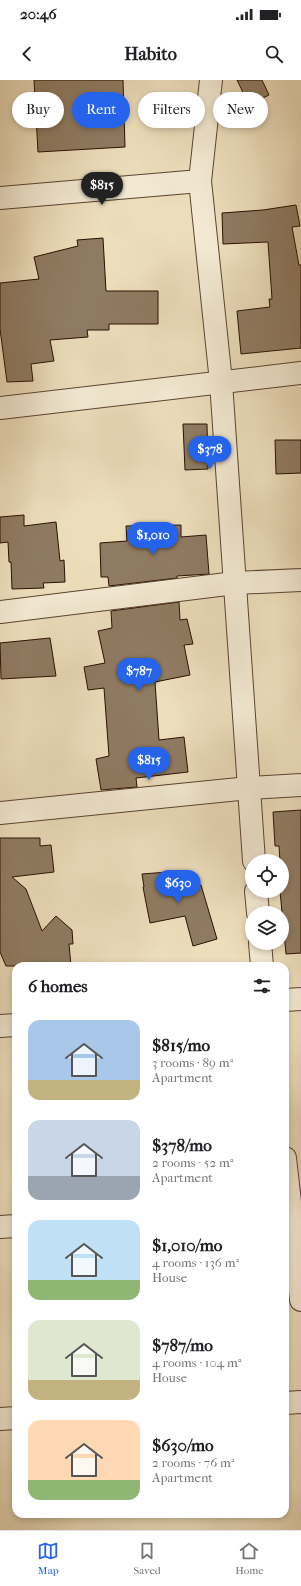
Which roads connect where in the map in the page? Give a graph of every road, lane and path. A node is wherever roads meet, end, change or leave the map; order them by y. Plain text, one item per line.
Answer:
1 (211, 80) edge
2 (200, 180) junction
3 (0, 198) edge
4 (301, 374) edge
5 (221, 382) junction
6 (0, 408) edge
7 (301, 580) edge
8 (235, 583) junction
9 (0, 612) edge
10 (301, 785) edge
11 (249, 788) junction
12 (0, 813) edge
13 (254, 854) edge
14 (261, 950) edge
15 (262, 962) edge
16 (301, 999) edge
17 (289, 1000) edge
18 (12, 1025) edge
19 (0, 1026) edge
20 (289, 1185) edge
21 (292, 1205) edge
22 (12, 1226) edge
23 (0, 1228) edge
24 (301, 1300) edge
25 (301, 1402) edge
26 (289, 1403) edge
27 (12, 1418) edge
28 (0, 1419) edge

1 - 2 street
2 - 3 street
2 - 5 street
4 - 5 street
5 - 6 street
5 - 8 street
7 - 8 street
8 - 9 street
8 - 11 street
10 - 11 street
11 - 12 street
11 - 13 street
14 - 15 street
16 - 17 street
18 - 19 street
20 - 21 street
21 - 24 street
22 - 23 street
25 - 26 street
27 - 28 street

